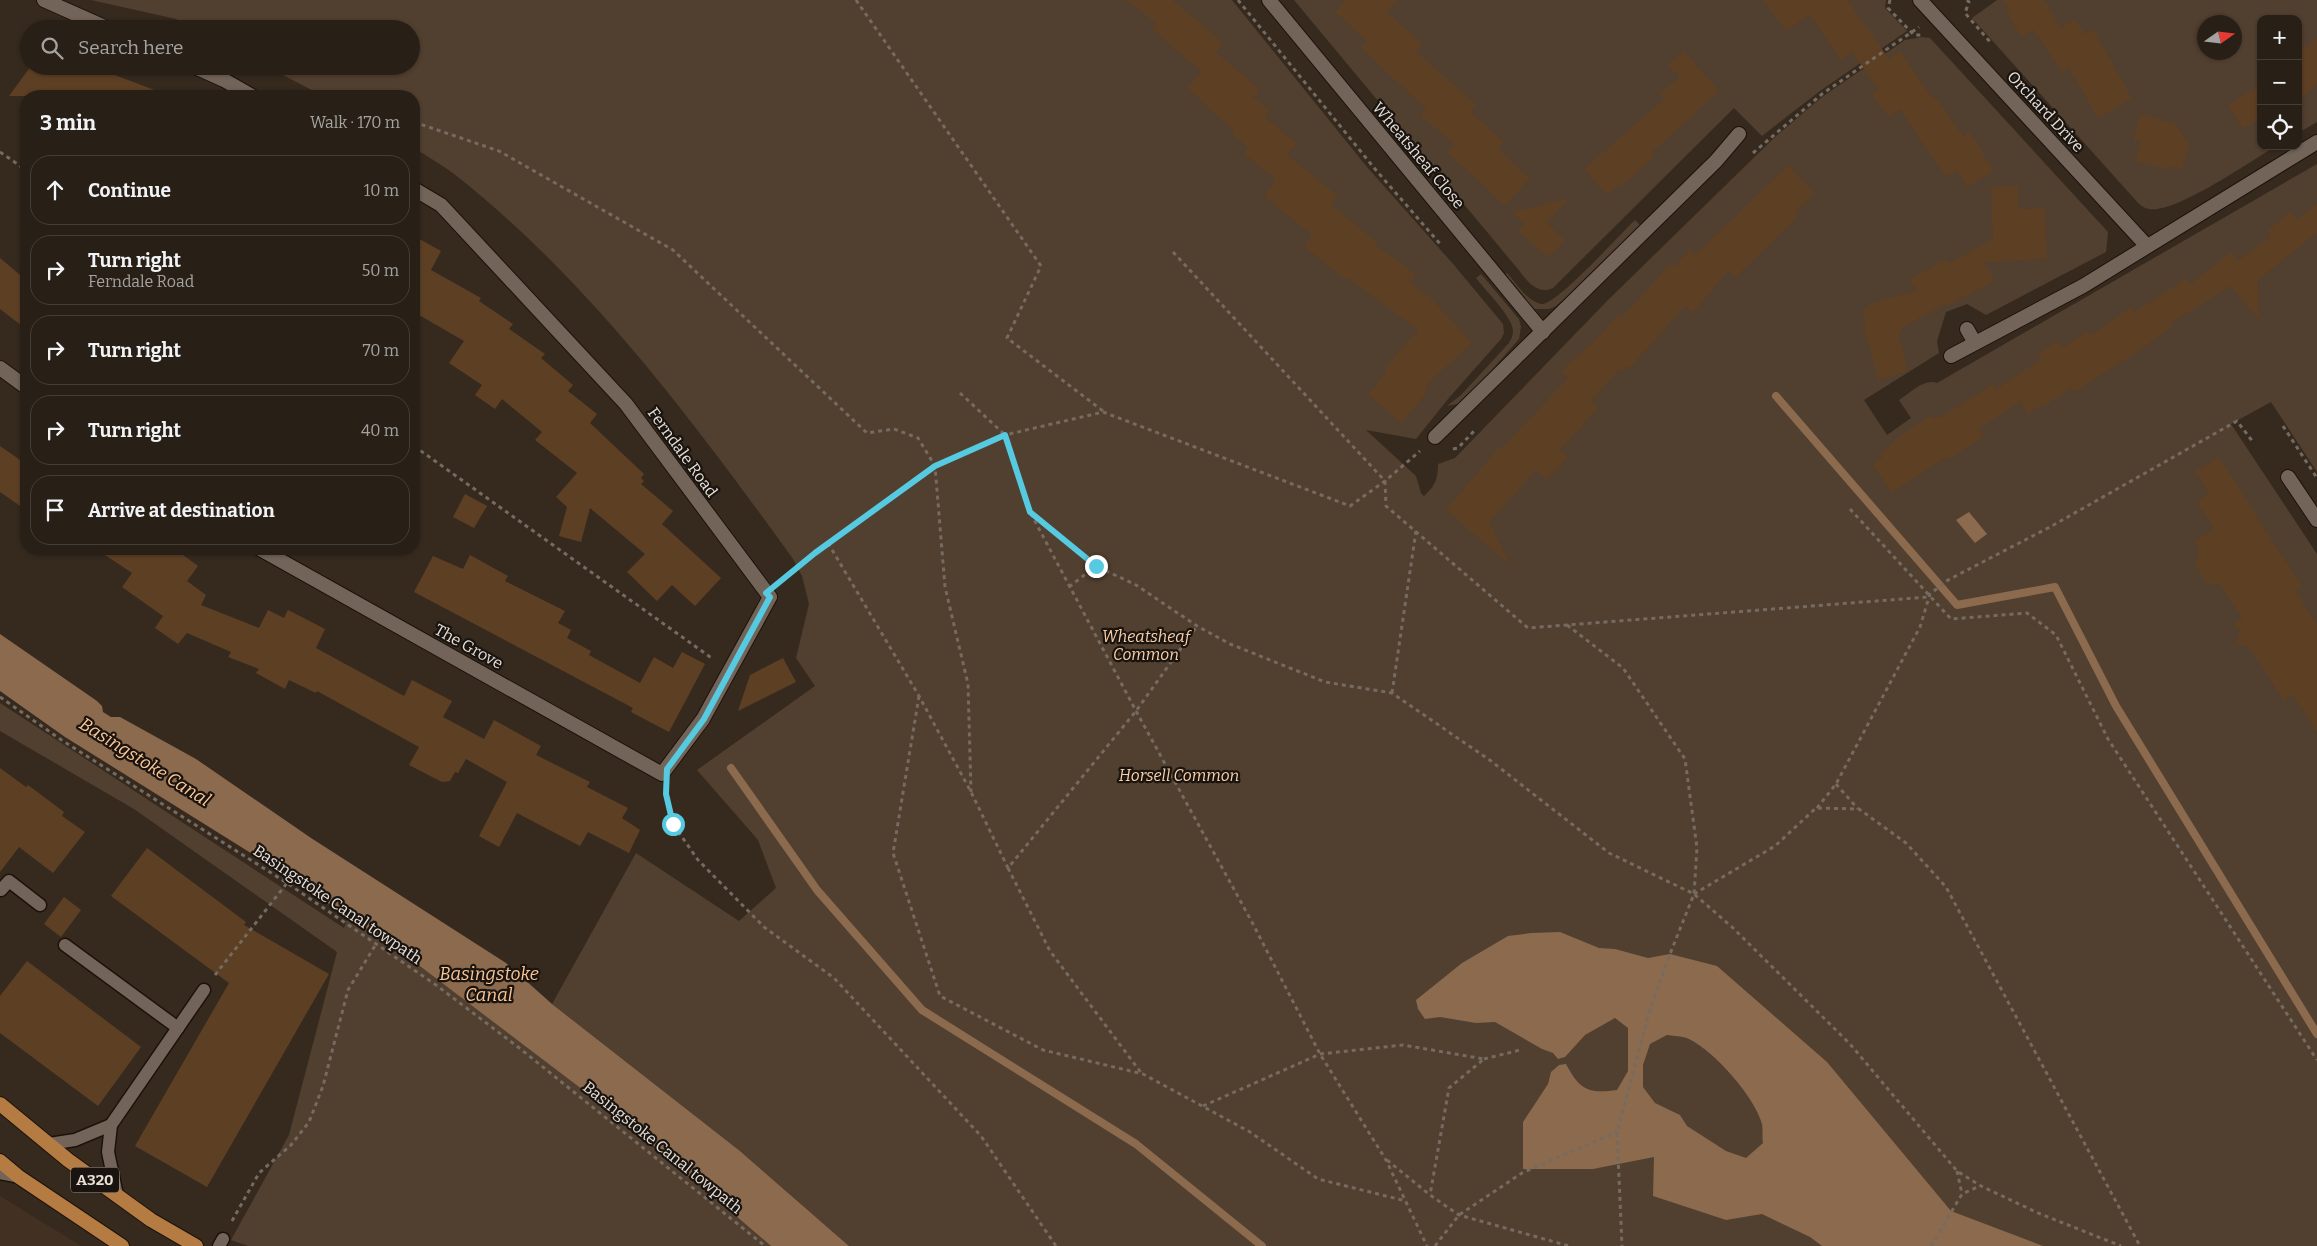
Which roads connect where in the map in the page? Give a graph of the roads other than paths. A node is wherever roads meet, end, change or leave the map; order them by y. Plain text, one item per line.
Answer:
1 (44, 0) edge
2 (1268, 0) edge
3 (1920, 0) edge
4 (88, 20) edge
5 (213, 75) edge
6 (242, 90) edge
7 (1739, 134) dead end
8 (2317, 142) edge
9 (420, 193) edge
10 (2146, 246) junction
11 (1967, 328) dead end
12 (1543, 332) junction
13 (1975, 343) junction
14 (1951, 356) dead end
15 (0, 368) edge
16 (20, 382) edge
17 (1435, 437) dead end
18 (2288, 477) dead end
19 (2317, 520) edge
20 (271, 555) edge
21 (730, 670) joint
22 (0, 890) edge
23 (40, 905) dead end
24 (65, 945) dead end
25 (204, 990) road end
26 (178, 1028) junction
27 (0, 1104) edge
28 (111, 1125) junction
29 (49, 1144) junction
30 (0, 1161) edge
31 (0, 1173) edge
32 (19, 1176) junction
33 (117, 1196) junction
34 (122, 1246) edge
35 (196, 1246) edge

1 - 4 street
2 - 12 street, Wheatsheaf Close
3 - 10 street, Orchard Drive
5 - 6 street
7 - 12 street
8 - 10 street
9 - 21 street, Ferndale Road
10 - 13 street
11 - 13 street
12 - 17 street
13 - 14 street
15 - 16 street
18 - 19 street
20 - 21 street, The Grove
22 - 23 lane
24 - 26 lane
25 - 26 lane
26 - 28 lane
27 - 29 main road, A320
28 - 29 lane
28 - 33 lane
29 - 33 main road, A320
30 - 32 main road, A320
31 - 32 lane
32 - 34 main road, A320
33 - 35 main road, A320

